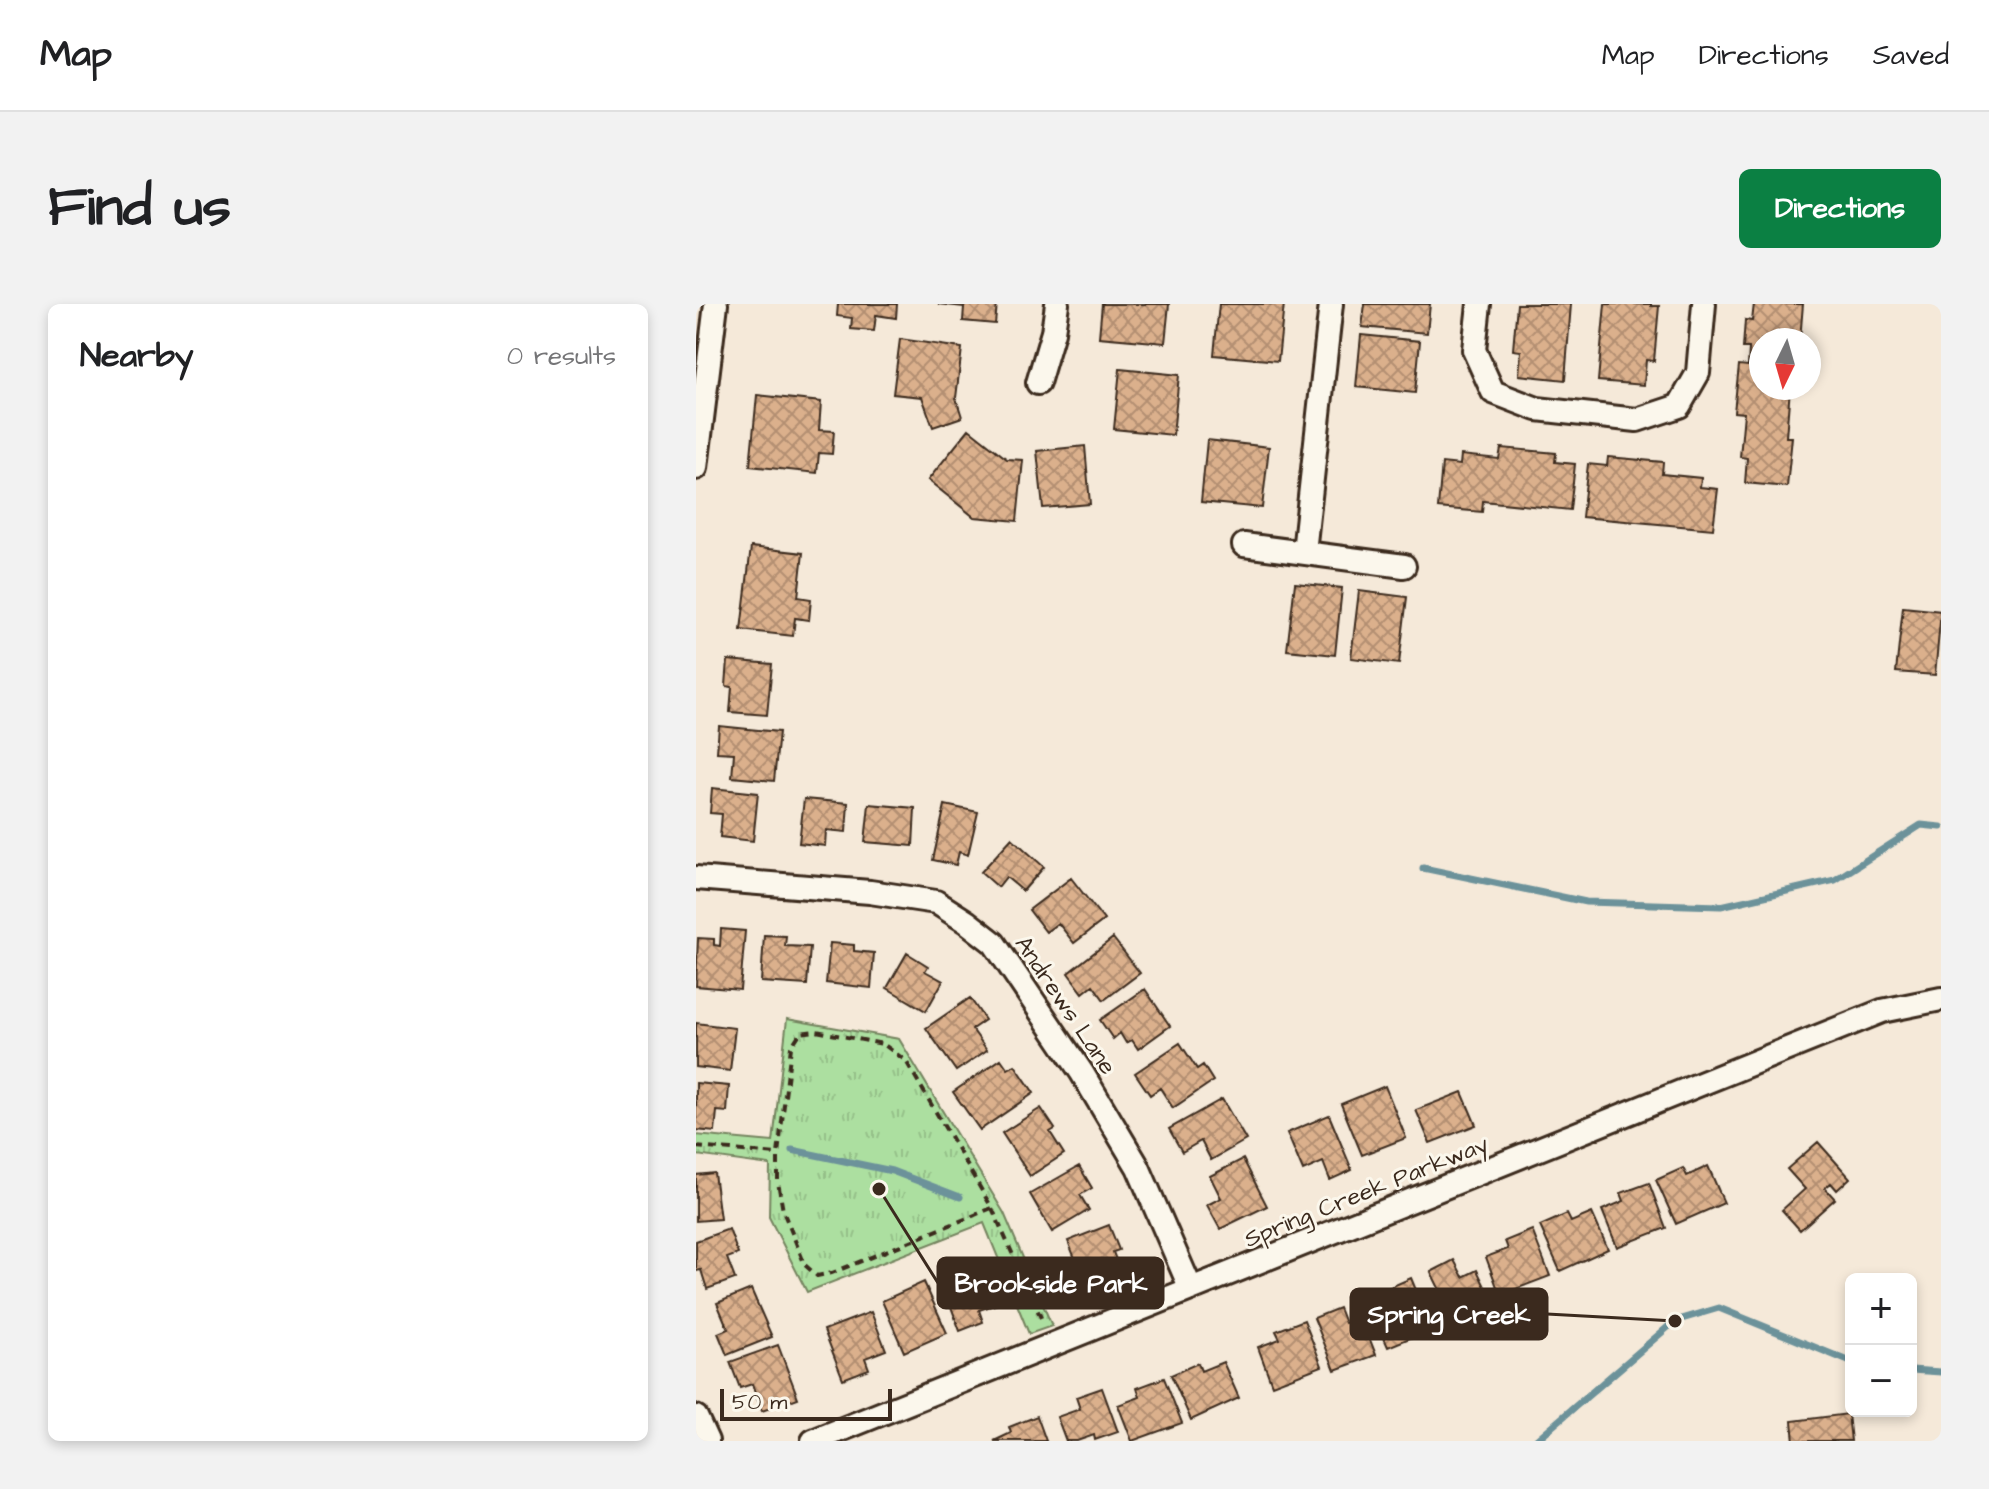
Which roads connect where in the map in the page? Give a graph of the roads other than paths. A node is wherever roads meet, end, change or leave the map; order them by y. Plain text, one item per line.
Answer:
1 (716, 304) edge
2 (1057, 304) edge
3 (1331, 304) edge
4 (1479, 304) edge
5 (1704, 304) edge
6 (1038, 383) dead end
7 (696, 468) edge
8 (1244, 545) dead end
9 (1304, 552) junction
10 (1404, 566) dead end
11 (696, 878) edge
12 (1941, 999) edge
13 (1191, 1289) junction
14 (696, 1417) edge
15 (707, 1441) edge
16 (813, 1441) edge

1 - 7 street
2 - 6 street
3 - 9 street
4 - 5 street
8 - 9 street
9 - 10 street
11 - 13 street, Andrews Lane
12 - 13 street, Spring Creek Parkway
13 - 16 street, Spring Creek Parkway
14 - 15 street

